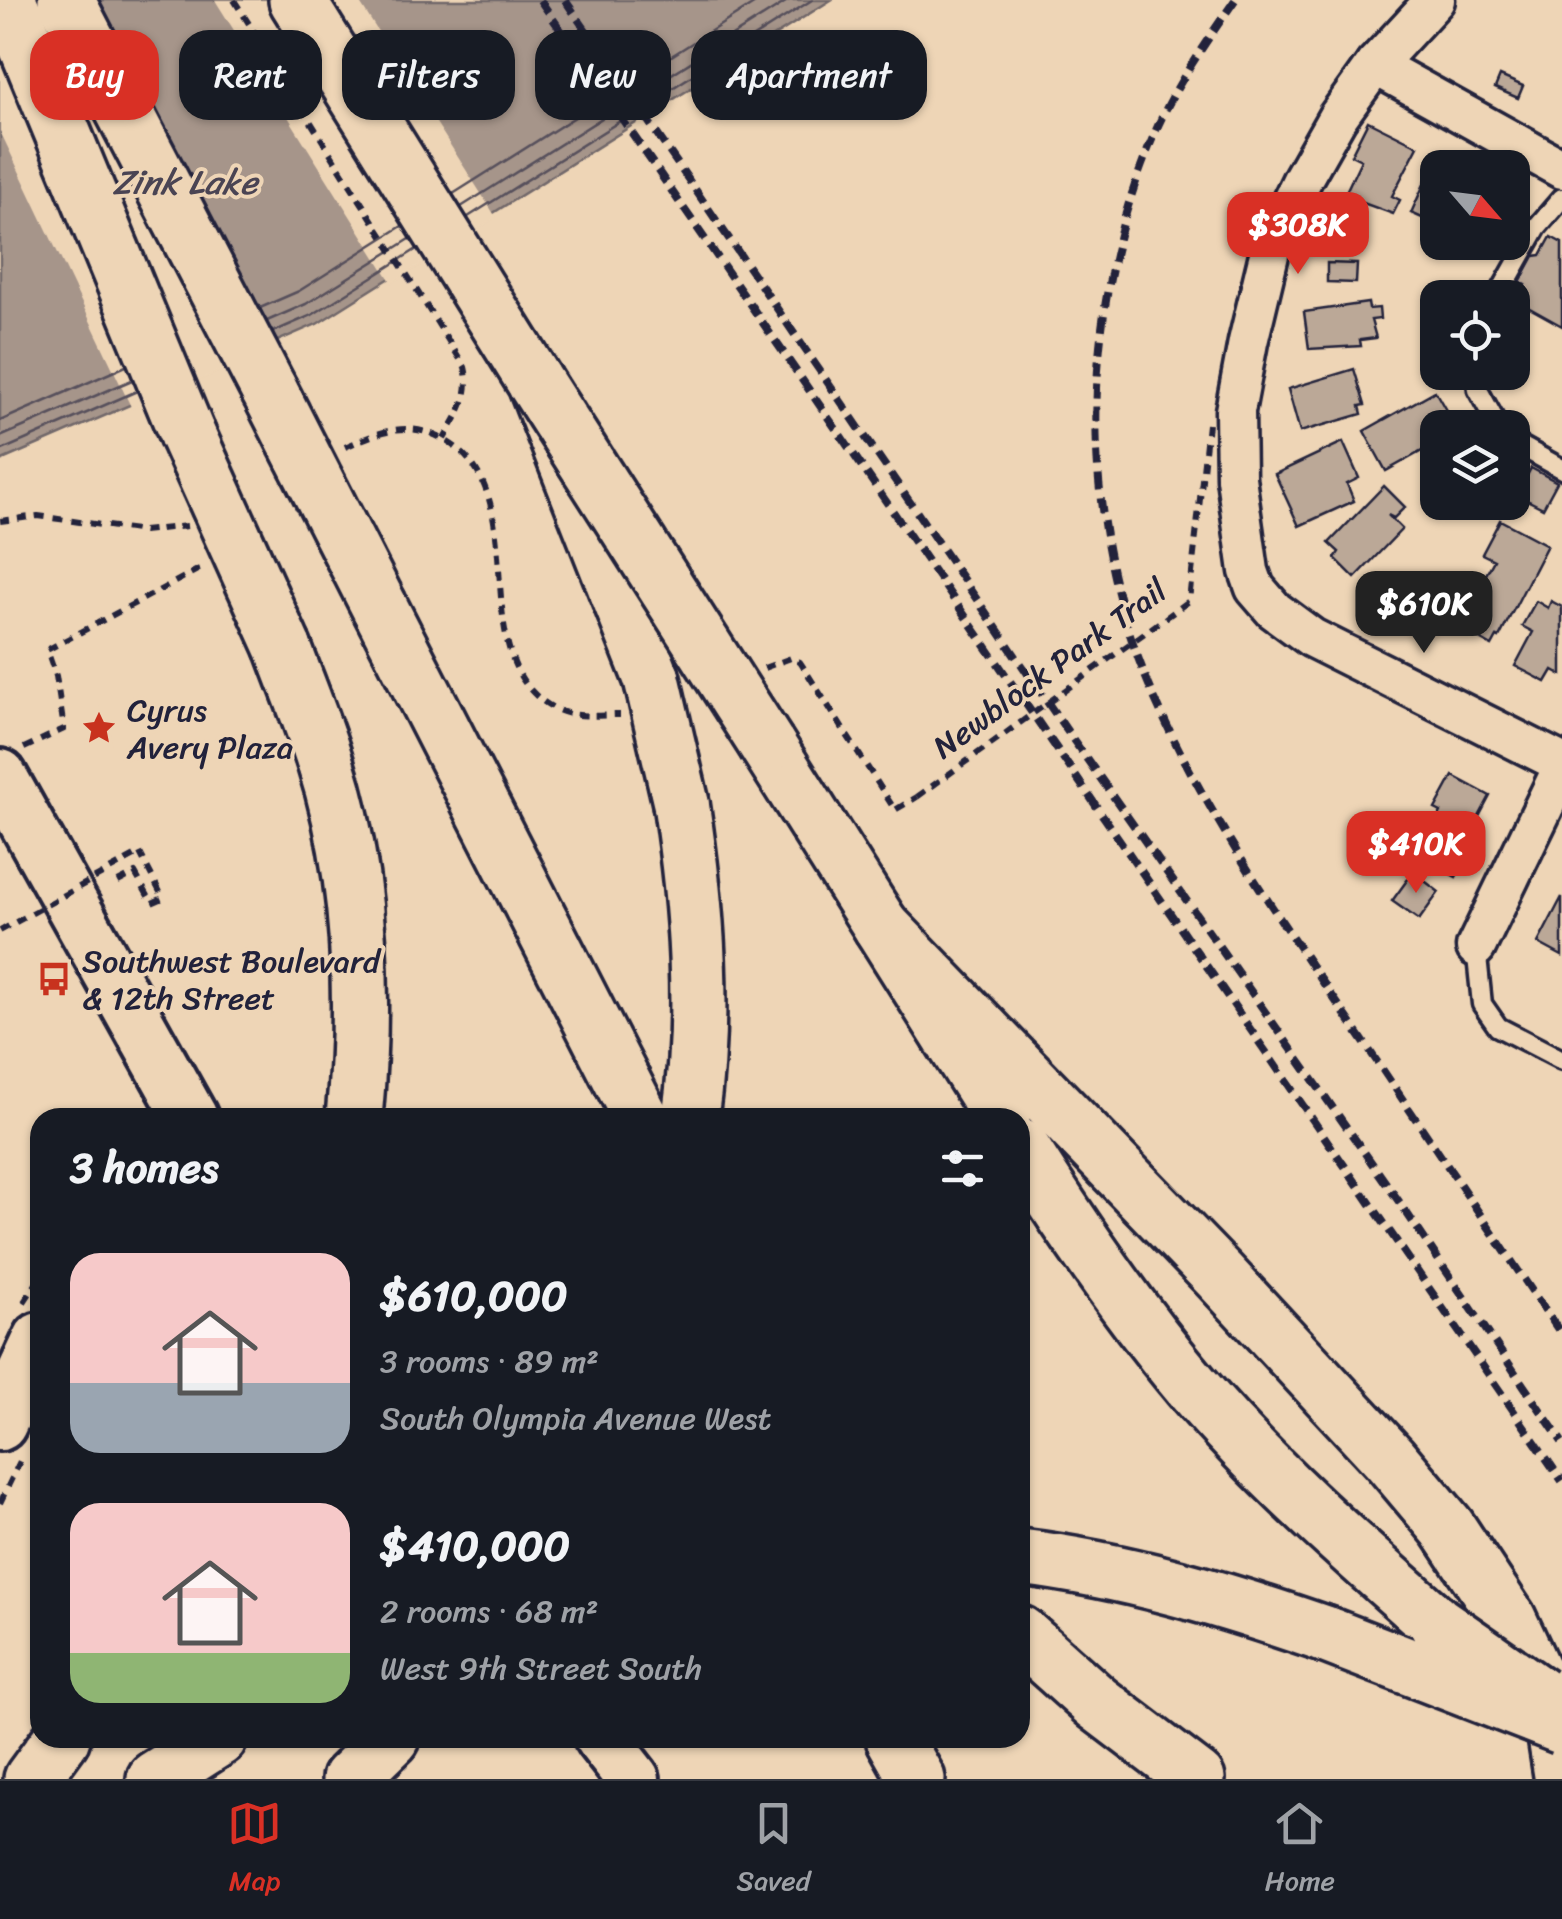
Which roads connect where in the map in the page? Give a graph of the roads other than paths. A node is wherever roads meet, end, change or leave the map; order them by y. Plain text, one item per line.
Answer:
1 (8, 0) edge
2 (66, 0) edge
3 (297, 0) edge
4 (1435, 0) edge
5 (1375, 65) junction
6 (1562, 169) edge
7 (1562, 198) edge
8 (1507, 280) edge
9 (535, 382) junction
10 (1530, 450) edge
11 (1562, 469) edge
12 (454, 752) junction
13 (8, 764) edge
14 (1562, 766) edge
15 (881, 926) junction
16 (1476, 947) joint
17 (1562, 1060) edge
18 (185, 1108) edge
19 (355, 1108) edge
20 (604, 1108) edge
21 (636, 1108) edge
22 (691, 1108) edge
23 (996, 1108) edge
24 (1030, 1162) edge
25 (30, 1360) edge
26 (0, 1424) edge
27 (1038, 1559) edge
28 (1030, 1643) edge
29 (1559, 1721) edge
30 (55, 1748) edge
31 (203, 1748) edge
32 (609, 1748) edge
33 (900, 1748) edge
34 (1562, 1774) edge
35 (32, 1779) edge
36 (155, 1779) edge
37 (633, 1779) edge
38 (917, 1779) edge
39 (1197, 1779) edge

1 - 19 highway, bridge
2 - 12 highway, bridge
3 - 9 highway
4 - 5 street
5 - 6 street
5 - 14 street
7 - 8 lane
9 - 15 highway, bridge
9 - 22 highway, bridge
10 - 11 lane
12 - 20 highway
12 - 21 highway
13 - 18 main road
14 - 16 street
15 - 23 highway
15 - 29 highway
16 - 17 lane
24 - 29 highway, bridge
25 - 26 main road
27 - 29 highway, bridge
28 - 39 highway
29 - 34 highway
30 - 35 highway
31 - 36 highway
32 - 37 main road
33 - 38 highway

